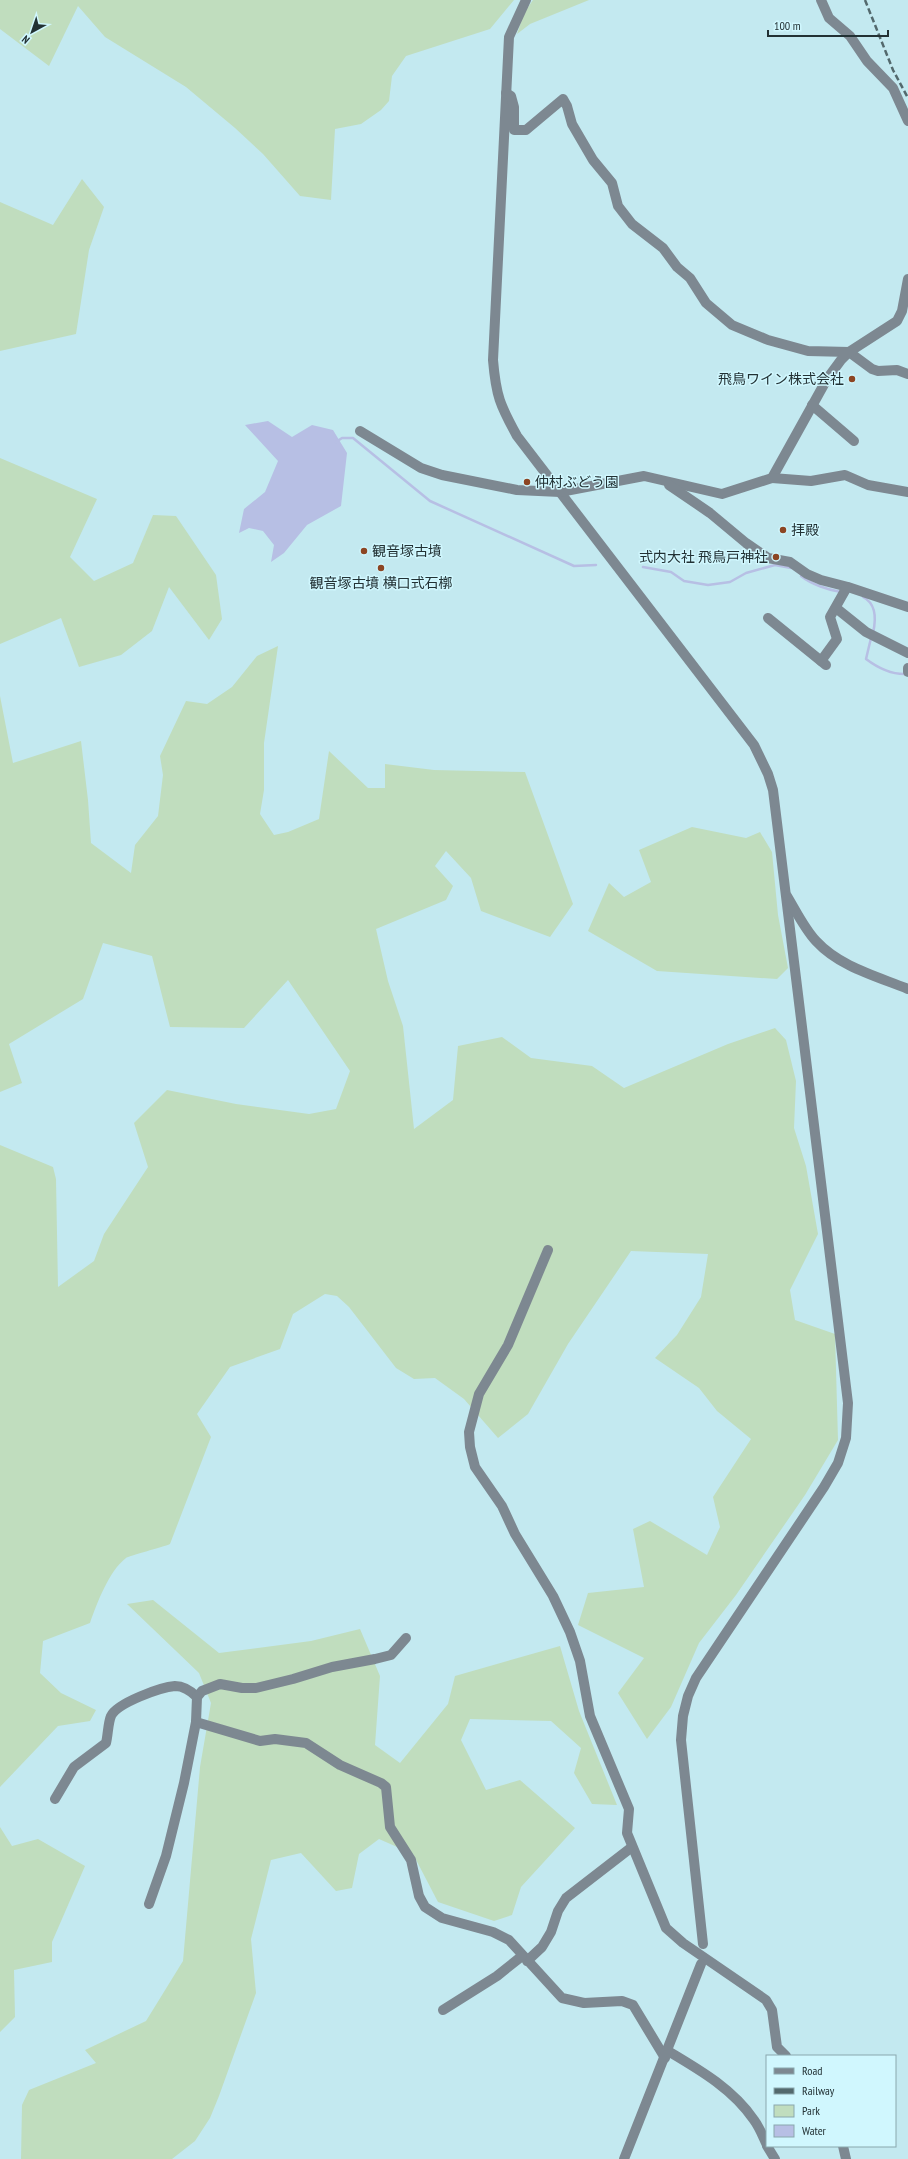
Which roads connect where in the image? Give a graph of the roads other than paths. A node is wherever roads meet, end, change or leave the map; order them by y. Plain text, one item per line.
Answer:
1 (526, 0) edge
2 (822, 0) edge
3 (506, 93) junction
4 (908, 121) edge
5 (908, 279) edge
6 (849, 352) junction
7 (908, 374) edge
8 (812, 405) junction
9 (360, 431) dead end
10 (854, 441) dead end
11 (772, 478) junction
12 (663, 480) junction
13 (560, 492) junction
14 (908, 492) edge
15 (845, 590) junction
16 (908, 607) edge
17 (836, 608) junction
18 (768, 618) dead end
19 (908, 653) edge
20 (786, 894) junction
21 (908, 989) edge
22 (548, 1250) dead end
23 (406, 1638) dead end
24 (197, 1697) junction
25 (196, 1722) junction
26 (55, 1799) dead end
27 (632, 1847) junction
28 (149, 1904) dead end
29 (703, 1944) dead end
30 (524, 1958) junction
31 (701, 1964) dead end
32 (443, 2010) dead end
33 (667, 2054) junction
34 (785, 2055) edge
35 (766, 2144) edge
36 (768, 2147) edge
37 (843, 2147) edge
38 (624, 2159) edge
39 (775, 2159) edge
40 (846, 2159) edge

1 - 3 street
2 - 4 street
3 - 6 street
3 - 13 street
5 - 6 street
6 - 7 street
6 - 8 street
8 - 10 street
8 - 11 street
9 - 13 street
11 - 12 street
11 - 14 street
12 - 13 street
12 - 15 street
13 - 20 street
15 - 16 street
15 - 17 street
17 - 18 street
17 - 19 street
20 - 21 street
20 - 29 street
22 - 27 street
23 - 24 street
24 - 25 street
24 - 26 street
25 - 28 street
25 - 30 street
27 - 30 street
27 - 34 street
30 - 32 street
30 - 33 street
31 - 33 street
33 - 35 street
33 - 38 street
36 - 39 street
37 - 40 street

